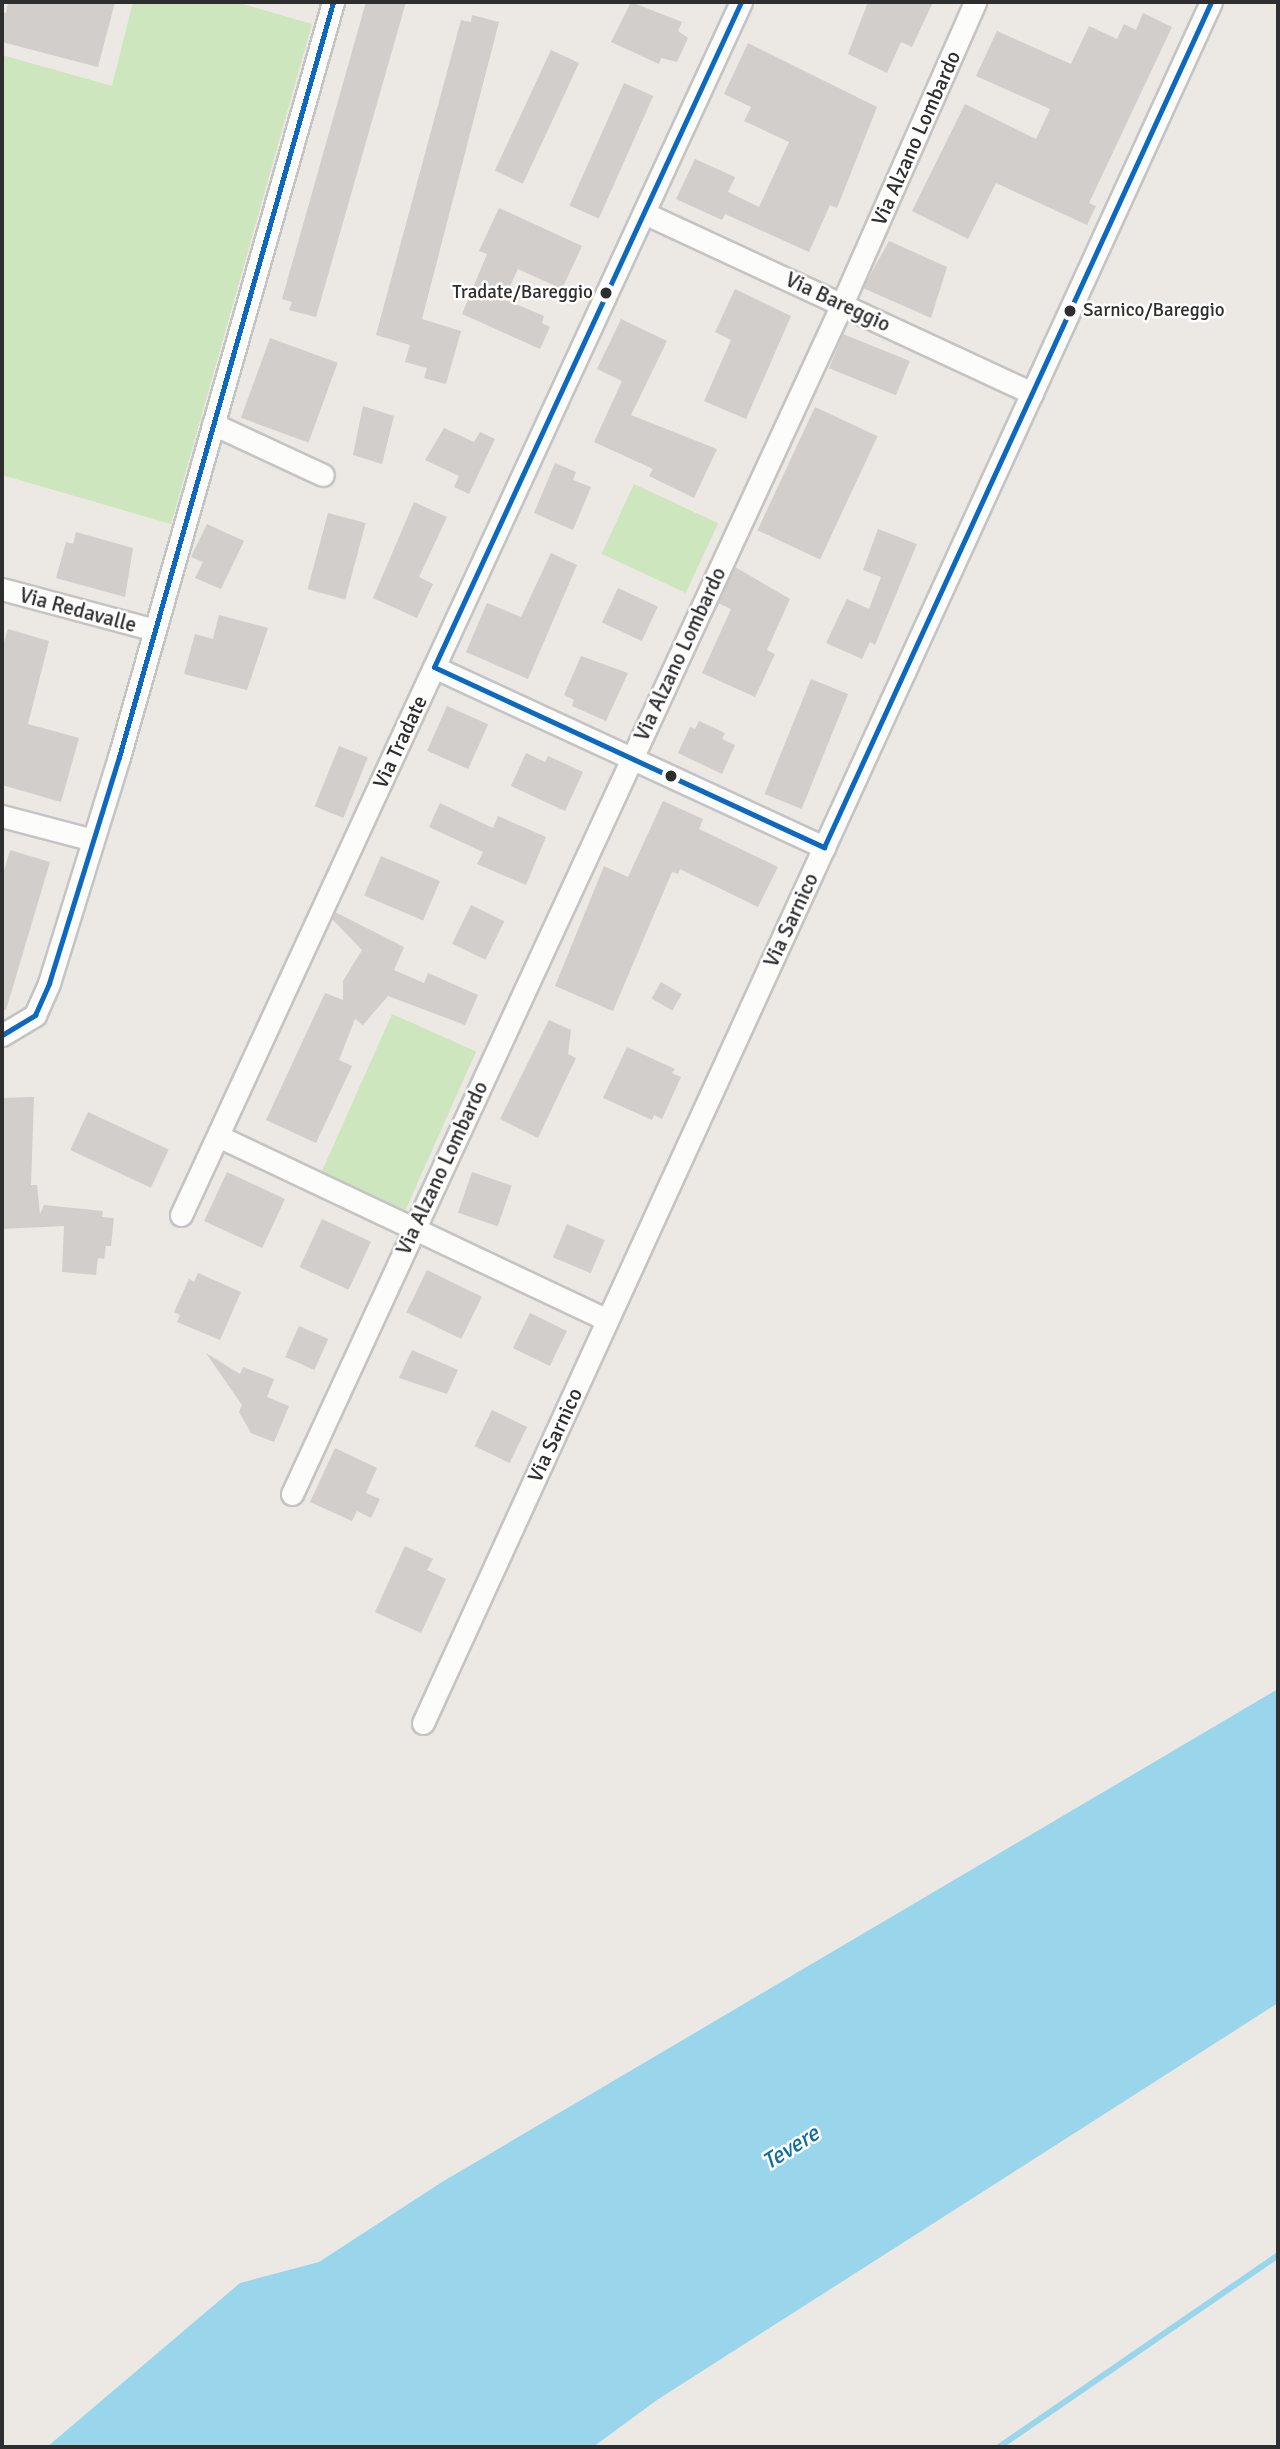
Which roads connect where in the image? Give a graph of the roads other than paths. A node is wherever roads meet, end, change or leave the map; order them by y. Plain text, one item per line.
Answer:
1 (333, 2) edge
2 (741, 2) edge
3 (975, 2) edge
4 (1211, 2) edge
5 (644, 213) junction
6 (842, 304) junction
7 (1032, 393) junction
8 (214, 424) junction
9 (323, 475) dead end
10 (2, 589) edge
11 (155, 630) junction
12 (434, 667) junction
13 (633, 755) junction
14 (2, 816) edge
15 (93, 840) junction
16 (824, 847) junction
17 (2, 1035) edge
18 (218, 1136) junction
19 (181, 1215) dead end
20 (414, 1229) junction
21 (607, 1320) junction
22 (292, 1494) dead end
23 (423, 1723) dead end

1 - 8 street
2 - 5 street, Via Tradate
3 - 6 street, Via Alzano Lombardo
4 - 7 street, Via Sarnico
5 - 6 street, Via Bareggio
5 - 12 street, Via Tradate
6 - 7 street, Via Bareggio
6 - 13 street, Via Alzano Lombardo
7 - 16 street, Via Sarnico
8 - 9 street
8 - 11 street
10 - 11 street, Via Redavalle
11 - 15 street
12 - 13 street
12 - 18 street, Via Tradate
13 - 16 street
13 - 20 street, Via Alzano Lombardo
14 - 15 street
15 - 17 street
16 - 21 street, Via Sarnico
18 - 19 street, Via Tradate
18 - 20 street
20 - 21 street
20 - 22 street, Via Alzano Lombardo
21 - 23 street, Via Sarnico

